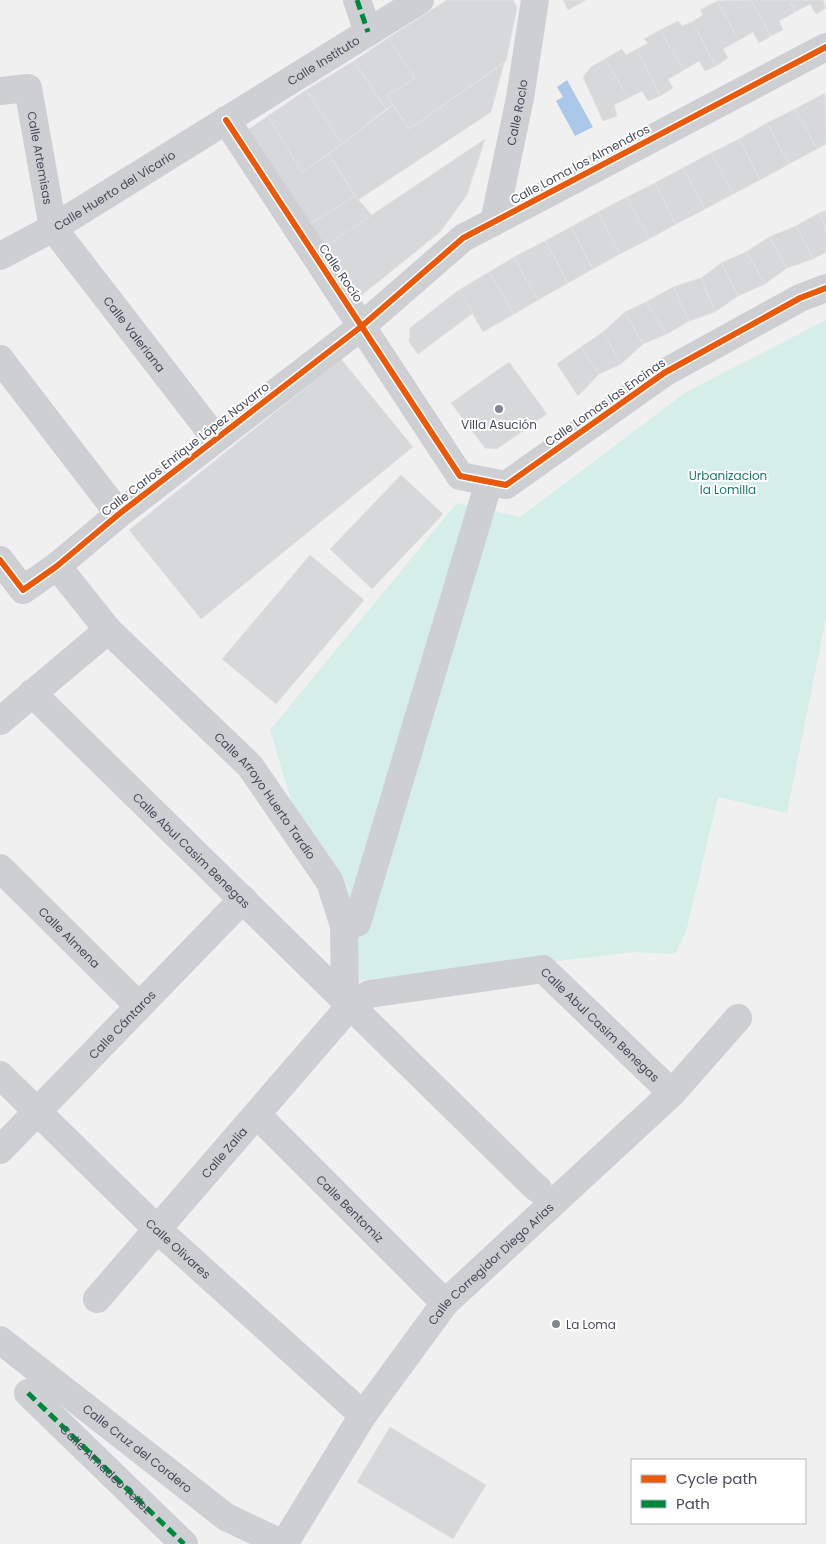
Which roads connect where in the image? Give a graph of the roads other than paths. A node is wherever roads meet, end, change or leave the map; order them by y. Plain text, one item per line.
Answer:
1 (357, 0) edge
2 (420, 0) edge
3 (535, 0) edge
4 (368, 32) junction
5 (826, 47) edge
6 (0, 91) edge
7 (226, 120) junction
8 (494, 222) junction
9 (53, 228) junction
10 (0, 256) edge
11 (826, 288) edge
12 (362, 326) junction
13 (0, 359) edge
14 (216, 439) junction
15 (498, 483) junction
16 (119, 514) junction
17 (0, 560) edge
18 (57, 566) junction
19 (108, 630) junction
20 (32, 693) junction
21 (0, 721) edge
22 (0, 868) edge
23 (244, 899) junction
24 (357, 923) dead end
25 (348, 1003) junction
26 (139, 1006) junction
27 (738, 1018) dead end
28 (0, 1075) edge
29 (672, 1093) junction
30 (37, 1111) junction
31 (257, 1115) junction
32 (0, 1150) edge
33 (538, 1189) dead end
34 (157, 1229) junction
35 (97, 1298) dead end
36 (445, 1302) junction
37 (0, 1340) edge
38 (28, 1393) dead end
39 (363, 1415) junction
40 (226, 1516) junction
41 (184, 1544) edge
42 (238, 1544) edge
43 (284, 1544) edge

1 - 4 street
2 - 4 street, Calle Instituto
3 - 8 street, Calle Roclo
4 - 7 street, Calle Instituto
5 - 8 street, Calle Loma los Almendros
6 - 9 street, Calle Artemisas
7 - 9 street, Calle Huerto del Vicario
7 - 12 street, Calle Rocío
8 - 12 street, Calle Loma los Almendros
9 - 10 street, Calle Huerto del Vicario
9 - 14 street, Calle Valeriana
11 - 15 street, Calle Lomas las Encinas
12 - 14 street, Calle Carlos Enrique López Navarro
12 - 15 street, Calle Rocío
13 - 16 street
14 - 16 street, Calle Carlos Enrique López Navarro
15 - 24 street
16 - 18 street, Calle Carlos Enrique López Navarro
17 - 18 street, Calle Carlos Enrique López Navarro
18 - 19 street, Calle Arroyo Huerto Tardío
19 - 20 street
19 - 25 street, Calle Arroyo Huerto Tardío
20 - 21 street
20 - 23 street, Calle Abul Casim Benegas
22 - 26 street, Calle Almena
23 - 25 street, Calle Abul Casim Benegas
23 - 26 street, Calle Cántaros
25 - 29 street, Calle Abul Casim Benegas
25 - 31 street, Calle Zalia
25 - 33 street, Calle Abul Casim Benegas
26 - 30 street, Calle Cántaros
27 - 29 street, Calle Corregidor Diego Arias
28 - 30 street, Calle Olivares
29 - 36 street, Calle Corregidor Diego Arias
30 - 32 street, Calle Cántaros
30 - 34 street, Calle Olivares
31 - 34 street, Calle Zalia
31 - 36 street, Calle Bentomiz
34 - 35 street, Calle Zalia
34 - 39 street, Calle Olivares
36 - 39 street, Calle Corregidor Diego Arias
37 - 40 street, Calle Cruz del Cordero
38 - 41 street, Calle Amadeo Tellez
39 - 43 street, Calle Corregidor Diego Arias
40 - 42 street
40 - 43 street, Calle Cruz del Cordero

